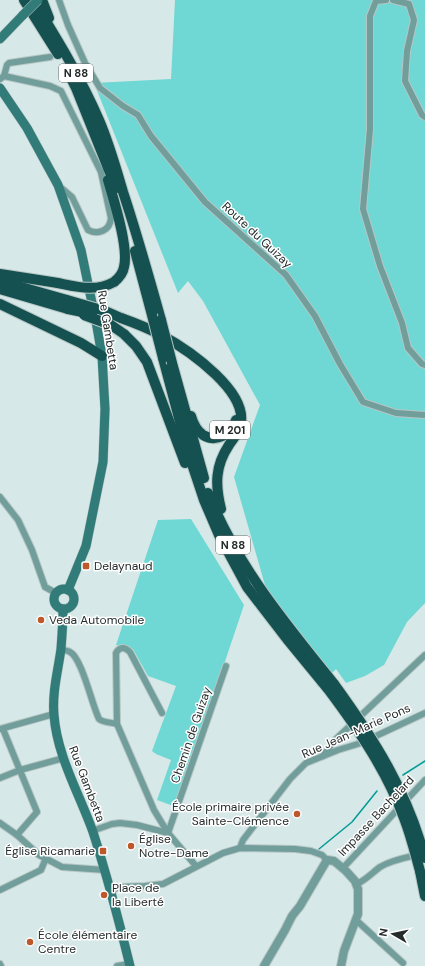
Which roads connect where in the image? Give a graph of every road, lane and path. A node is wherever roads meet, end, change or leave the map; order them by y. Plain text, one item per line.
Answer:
1 (24, 0) edge
2 (33, 0) edge
3 (38, 0) edge
4 (42, 0) edge
5 (59, 0) edge
6 (386, 0) edge
7 (393, 0) edge
8 (55, 36) junction
9 (0, 39) edge
10 (50, 56) dead end
11 (2, 77) edge
12 (0, 88) edge
13 (88, 117) junction
14 (425, 117) edge
15 (58, 185) junction
16 (0, 274) edge
17 (0, 281) edge
18 (0, 289) edge
19 (0, 304) edge
20 (70, 306) junction
21 (156, 318) junction
22 (123, 325) junction
23 (102, 356) junction
24 (168, 361) junction
25 (425, 365) edge
26 (177, 383) junction
27 (425, 415) edge
28 (0, 497) edge
29 (204, 500) junction
30 (229, 538) junction
31 (68, 590) junction
32 (56, 593) junction
33 (63, 609) junction
34 (60, 650) junction
35 (425, 655) edge
36 (226, 666) dead end
37 (331, 686) junction
38 (162, 713) dead end
39 (425, 713) edge
40 (54, 714) junction
41 (117, 724) junction
42 (2, 729) edge
43 (323, 756) junction
44 (64, 758) junction
45 (20, 770) junction
46 (0, 778) edge
47 (425, 780) edge
48 (0, 823) edge
49 (92, 831) junction
50 (168, 833) junction
51 (17, 835) junction
52 (240, 848) junction
53 (425, 853) edge
54 (46, 858) junction
55 (425, 858) edge
56 (327, 860) junction
57 (196, 866) junction
58 (343, 868) junction
59 (105, 870) junction
60 (357, 884) junction
61 (0, 890) edge
62 (110, 890) junction
63 (425, 896) edge
64 (356, 920) junction
65 (403, 963) dead end
66 (129, 965) edge
67 (117, 966) edge
68 (264, 966) edge
69 (341, 966) edge

1 - 13 highway, N 88
2 - 8 highway, N 88
3 - 9 main road, bridge
4 - 8 highway
5 - 27 street, Route du Guizay
6 - 25 street
7 - 14 street
8 - 21 highway, N 88
10 - 11 street
11 - 15 street
12 - 15 main road, Rue Gambetta
13 - 16 highway, bridge
13 - 21 highway, N 88
15 - 23 main road, Rue Gambetta
17 - 20 highway, M 201
18 - 20 highway, M 201
19 - 23 highway
20 - 22 highway, bridge
20 - 22 highway, M 201, bridge
21 - 24 highway, N 88, bridge
22 - 26 highway, M 201
22 - 29 highway
22 - 30 highway, M 201
23 - 31 main road, Rue Gambetta
24 - 26 highway, N 88
24 - 29 highway, N 88
26 - 30 highway, N 88
28 - 32 street
29 - 37 highway, N 88
30 - 37 highway, N 88
31 - 32 main road
31 - 33 main road
32 - 33 main road
33 - 34 main road, Rue Gambetta
34 - 40 main road, Rue Gambetta
34 - 41 street
35 - 43 street
36 - 50 street, Chemin de Guizay
37 - 55 highway, N 88, bridge
37 - 63 highway, N 88, bridge
38 - 41 street
39 - 43 street, Rue Jean-Marie Pons
40 - 42 street
40 - 44 main road, Rue Gambetta
41 - 50 street
42 - 45 street
43 - 52 street, Rue Jean-Marie Pons
44 - 45 street
44 - 49 main road, Rue Gambetta
45 - 46 street
45 - 51 street
47 - 58 street, Impasse Bachelard
48 - 51 street
49 - 50 street
49 - 59 main road, Rue Gambetta
50 - 57 street
51 - 54 street
52 - 56 street
52 - 57 street
53 - 60 street
54 - 59 street
54 - 61 street
56 - 58 street
56 - 68 street
57 - 62 street
58 - 60 street
59 - 62 main road, Rue Gambetta
60 - 64 street
62 - 66 main road, Rue Gambetta
64 - 65 street
64 - 69 street
66 - 67 street

